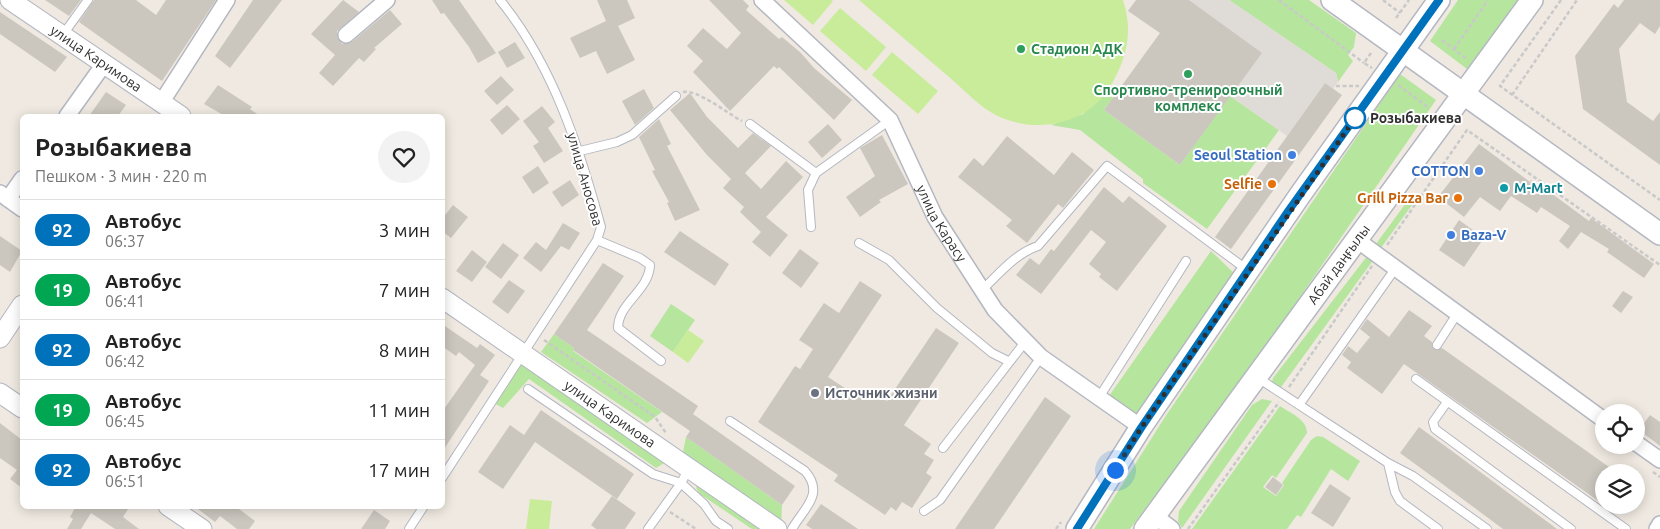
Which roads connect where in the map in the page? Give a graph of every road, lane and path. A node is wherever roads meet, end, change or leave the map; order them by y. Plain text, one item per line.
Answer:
1 (10, 0) edge
2 (88, 0) edge
3 (227, 0) edge
4 (387, 0) edge
5 (500, 0) edge
6 (762, 0) edge
7 (1279, 0) edge
8 (1332, 0) edge
9 (1383, 0) edge
10 (1409, 0) edge
11 (1439, 0) edge
12 (1488, 0) edge
13 (1532, 0) edge
14 (1561, 0) edge
15 (1577, 0) edge
16 (1400, 13) junction
17 (1396, 18) dead end
18 (346, 35) dead end
19 (62, 36) junction
20 (1442, 40) dead end
21 (1454, 49) junction
22 (1403, 52) junction
23 (1468, 60) dead end
24 (1364, 62) dead end
25 (104, 64) junction
26 (1396, 83) dead end
27 (1336, 86) dead end
28 (1360, 86) dead end
29 (1464, 94) junction
30 (1512, 95) junction
31 (676, 96) joint
32 (1429, 108) dead end
33 (157, 110) edge
34 (68, 114) edge
35 (173, 114) edge
36 (890, 120) junction
37 (750, 124) joint
38 (580, 151) junction
39 (816, 173) junction
40 (20, 181) edge
41 (4, 196) edge
42 (1660, 200) edge
43 (20, 208) edge
44 (811, 227) dead end
45 (1660, 234) edge
46 (597, 240) junction
47 (1357, 240) junction
48 (859, 243) dead end
49 (1379, 257) junction
50 (1186, 262) dead end
51 (1660, 265) edge
52 (1395, 269) junction
53 (1249, 271) junction
54 (982, 290) junction
55 (445, 300) edge
56 (20, 308) edge
57 (1457, 314) junction
58 (0, 338) edge
59 (543, 339) dead end
60 (1025, 342) junction
61 (1436, 345) dead end
62 (524, 354) junction
63 (1041, 358) junction
64 (661, 361) dead end
65 (1008, 361) junction
66 (1256, 377) junction
67 (1416, 379) dead end
68 (528, 389) dead end
69 (0, 393) edge
70 (1284, 395) junction
71 (1098, 399) junction
72 (1447, 402) junction
73 (1299, 405) junction
74 (20, 407) edge
75 (1595, 414) edge
76 (730, 422) dead end
77 (1141, 428) junction
78 (667, 435) dead end
79 (943, 448) dead end
80 (1645, 449) edge
81 (1660, 460) edge
82 (1388, 463) junction
83 (445, 473) edge
84 (685, 476) junction
85 (664, 507) junction
86 (172, 509) edge
87 (422, 509) edge
88 (924, 512) dead end
89 (1150, 522) edge
90 (1660, 524) edge
91 (202, 529) edge
92 (409, 529) edge
93 (648, 529) edge
94 (696, 529) edge
95 (728, 529) edge
96 (777, 529) edge
97 (792, 529) edge
98 (1077, 529) edge
99 (1172, 529) edge
100 (1188, 529) edge
101 (1438, 529) edge
102 (1487, 529) edge
103 (1571, 529) edge
104 (1626, 529) edge
105 (1657, 529) edge

1 - 19 street, улица Каримова
2 - 19 lane
3 - 33 street
4 - 18 street
5 - 38 lane, улица Аносова
6 - 36 street, улица Карасу
7 - 24 path
8 - 22 main road
9 - 16 path
10 - 16 path
11 - 22 main road
12 - 21 path
13 - 29 main road, Абай даңғылы
14 - 30 path
15 - 30 path
16 - 17 path
19 - 25 street, улица Каримова
20 - 21 path
21 - 23 path
22 - 29 main road
22 - 53 main road
25 - 33 street, улица Каримова
25 - 34 street
26 - 32 path
27 - 28 path
29 - 45 main road
29 - 47 main road, Абай даңғылы
30 - 42 path
31 - 37 path
31 - 38 lane
33 - 35 street, улица Каримова
36 - 39 lane
36 - 54 street, улица Карасу
37 - 39 lane
38 - 46 lane, улица Аносова
39 - 44 lane
40 - 41 street
41 - 43 street
46 - 62 lane, улица Аносова
46 - 64 lane
47 - 49 street
47 - 66 main road, Абай даңғылы
48 - 65 lane
49 - 51 path
49 - 52 street
49 - 70 path
50 - 71 lane
52 - 57 street
52 - 73 lane
53 - 54 lane
53 - 77 main road
54 - 60 street, улица Карасу
55 - 62 street, улица Каримова
56 - 58 street
57 - 61 lane
57 - 75 street
59 - 78 path
60 - 63 street, улица Карасу
60 - 65 lane
62 - 83 lane, улица Аносова
62 - 84 street, улица Каримова
63 - 71 street, улица Карасу
63 - 88 lane
65 - 79 lane
66 - 70 lane
66 - 89 main road, Абай даңғылы
67 - 72 lane
68 - 84 lane
69 - 74 street
70 - 73 lane
70 - 100 path
71 - 77 street, улица Карасу
72 - 103 lane
72 - 104 lane
73 - 82 lane
76 - 97 lane
77 - 98 main road
80 - 81 street
82 - 101 lane
82 - 102 lane
84 - 85 lane
84 - 95 lane
84 - 96 street, улица Каримова
85 - 93 lane
85 - 94 path
86 - 91 street
87 - 92 lane
89 - 99 street
90 - 105 street

